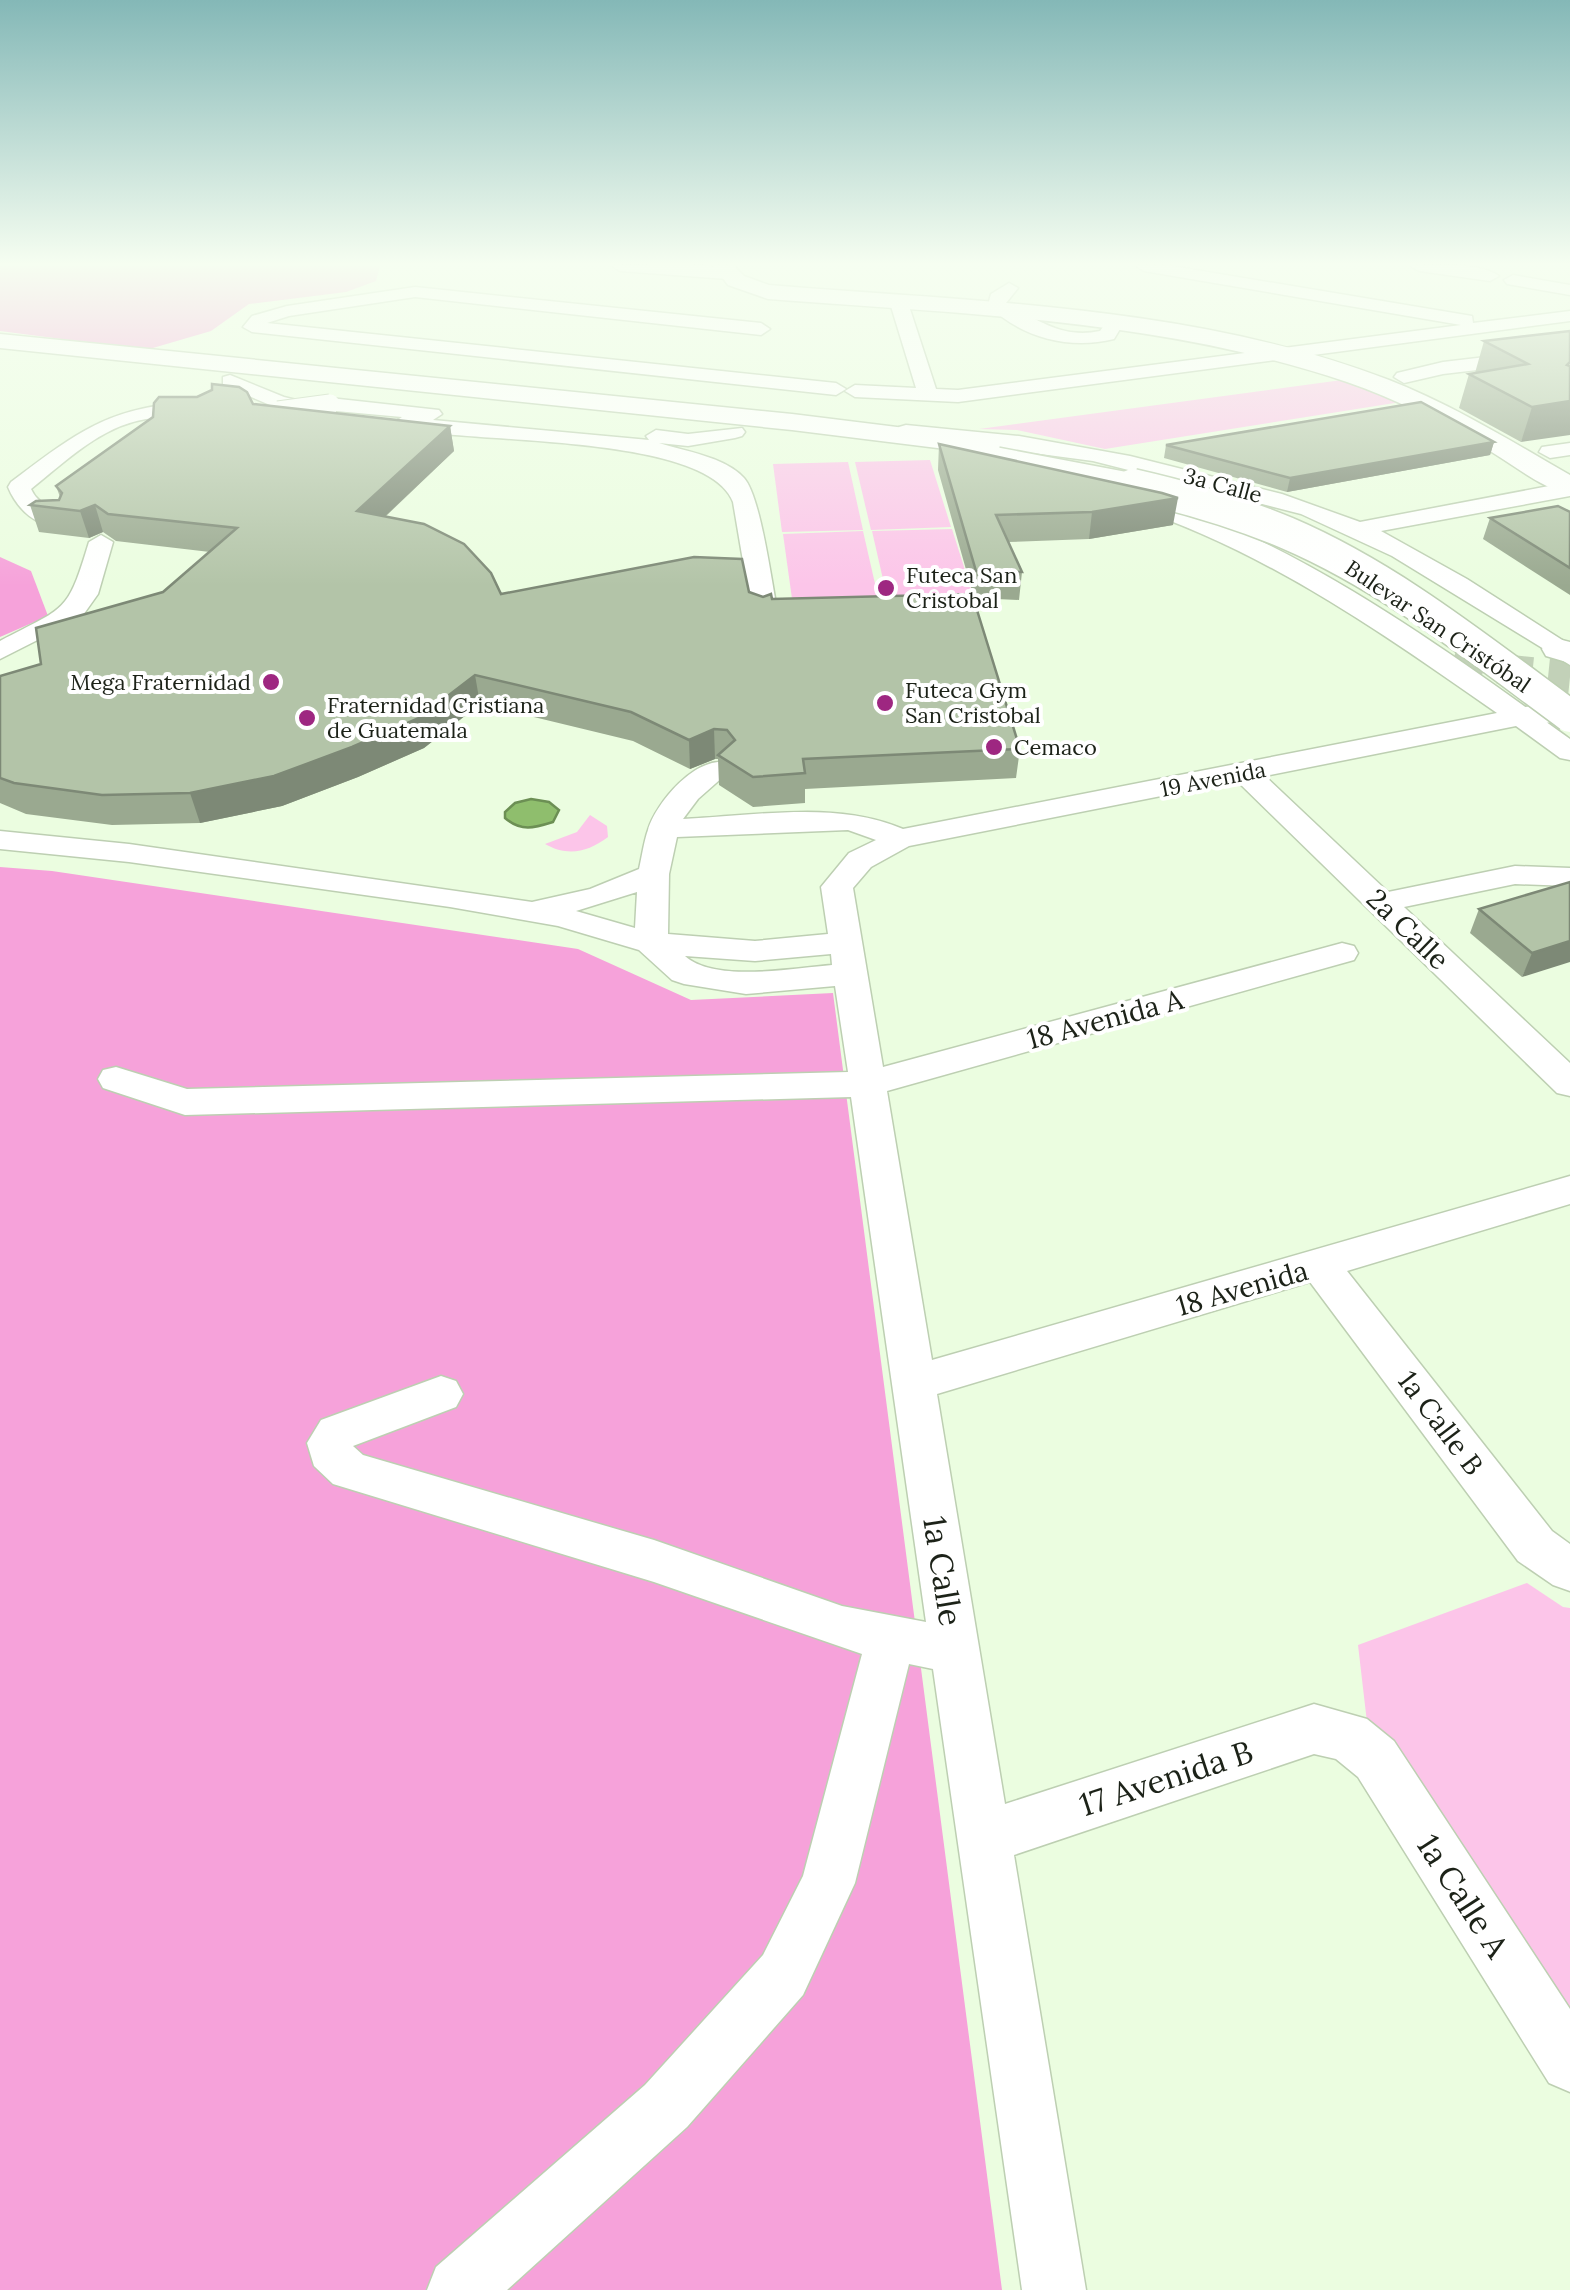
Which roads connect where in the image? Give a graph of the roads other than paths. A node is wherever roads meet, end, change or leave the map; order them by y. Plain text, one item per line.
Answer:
1 (162, 373) edge
2 (307, 373) edge
3 (803, 373) edge
4 (921, 373) edge
5 (1135, 373) edge
6 (1346, 373) edge
7 (1390, 373) edge
8 (1422, 373) edge
9 (1404, 377) junction
10 (230, 380) junction
11 (929, 397) junction
12 (206, 412) edge
13 (838, 428) junction
14 (349, 432) edge
15 (735, 432) junction
16 (388, 436) edge
17 (933, 453) junction
18 (1004, 454) junction
19 (1564, 455) edge
20 (1570, 488) edge
21 (1218, 510) junction
22 (743, 514) junction
23 (56, 520) edge
24 (1357, 529) junction
25 (101, 542) edge
26 (1386, 544) junction
27 (1312, 581) junction
28 (765, 614) edge
29 (0, 651) edge
30 (1566, 653) edge
31 (1455, 654) tunnel mouth
32 (1570, 689) edge
33 (1570, 712) edge
34 (1522, 718) junction
35 (1570, 752) edge
36 (718, 769) edge
37 (1245, 773) junction
38 (662, 830) junction
39 (0, 840) edge
40 (880, 850) junction
41 (652, 874) junction
42 (1570, 877) edge
43 (1380, 903) junction
44 (521, 911) junction
45 (650, 943) junction
46 (1342, 953) dead end
47 (848, 958) junction
48 (116, 1079) dead end
49 (868, 1084) junction
50 (1570, 1084) edge
51 (1570, 1190) edge
52 (1320, 1266) junction
53 (914, 1384) junction
54 (440, 1394) dead end
55 (1570, 1570) edge
56 (890, 1640) junction
57 (955, 1650) junction
58 (1348, 1737) joint
59 (984, 1838) junction
60 (1570, 2062) edge
61 (459, 2290) edge
62 (1054, 2290) edge

1 - 10 main road, Bulevar San Cristóbal
2 - 13 main road, Bulevar San Cristóbal
3 - 11 street
4 - 11 street
5 - 11 street
6 - 20 main road
7 - 9 main road
8 - 9 street
9 - 19 main road
10 - 15 main road, Bulevar San Cristóbal
10 - 22 street
12 - 23 street
13 - 18 main road, Bulevar San Cristóbal
13 - 24 street, 3a Calle
14 - 15 street, bridge
15 - 17 main road, Bulevar San Cristóbal
16 - 22 street
17 - 18 main road, Bulevar San Cristóbal
17 - 27 street, 3a Calle
18 - 21 main road, Bulevar San Cristóbal, bridge
18 - 32 main road, Bulevar San Cristóbal
20 - 24 street
21 - 31 main road, bridge
21 - 33 main road, Bulevar San Cristóbal, bridge
22 - 28 street
24 - 26 street, 3a Calle
25 - 29 street
26 - 27 street
26 - 30 street, 3a Calle
27 - 34 street, 3a Calle
33 - 34 main road, 19 Avenida
34 - 35 street, 3a Calle
34 - 37 street, 19 Avenida
36 - 38 street
37 - 40 street, 19 Avenida
37 - 43 street, 2a Calle
38 - 40 street
38 - 41 street
39 - 44 street
40 - 47 street, 1a Calle
41 - 44 street
41 - 45 street
42 - 43 street
43 - 50 street, 2a Calle
44 - 45 street
45 - 47 street
46 - 49 street, 18 Avenida A
47 - 49 street, 1a Calle
48 - 49 street, 18 Avenida A
49 - 53 street, 1a Calle
51 - 52 street, 18 Avenida
52 - 53 street, 18 Avenida
52 - 55 street, 1a Calle B
53 - 57 street, 1a Calle
54 - 56 street
56 - 57 street
56 - 61 street
57 - 59 street, 1a Calle
58 - 59 street, 17 Avenida B
58 - 60 street, 1a Calle A
59 - 62 street, 1a Calle

